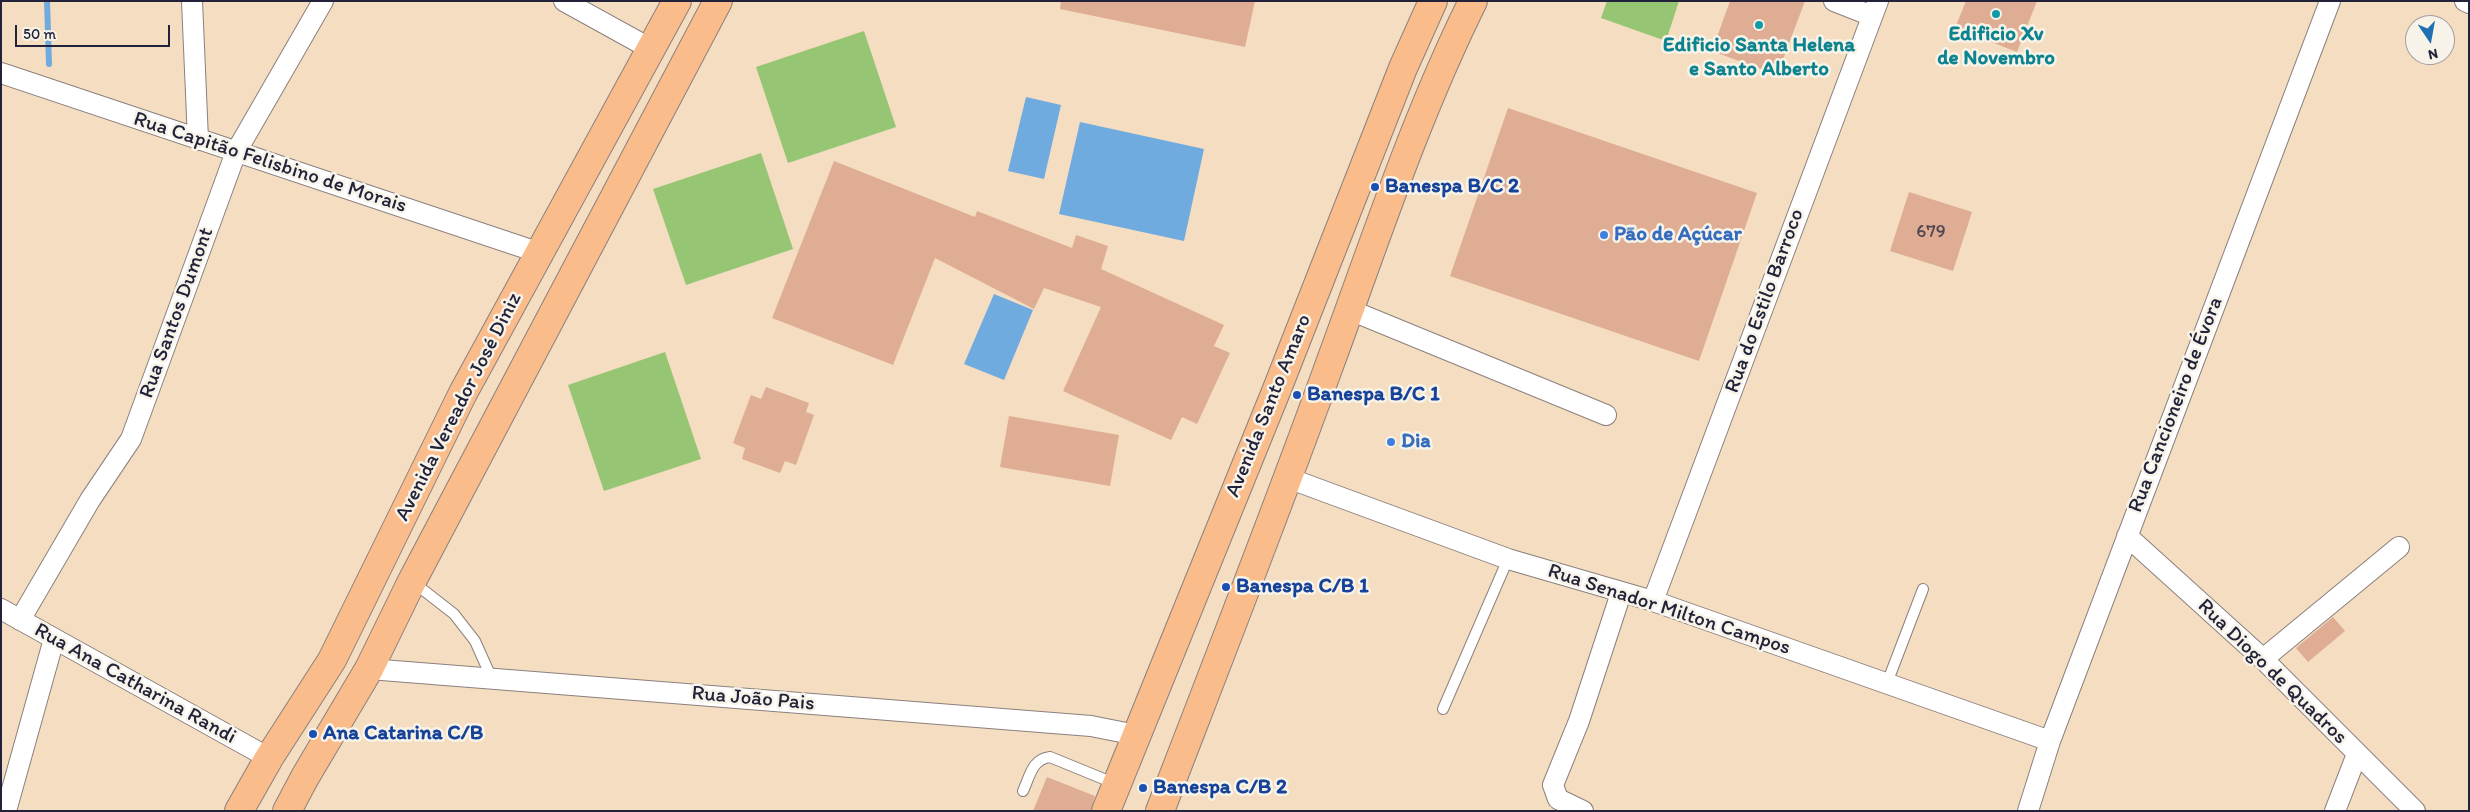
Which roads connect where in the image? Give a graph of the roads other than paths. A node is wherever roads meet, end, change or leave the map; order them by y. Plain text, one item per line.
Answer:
1 (192, 1) edge
2 (323, 1) edge
3 (564, 1) edge
4 (677, 1) edge
5 (718, 1) edge
6 (1433, 1) edge
7 (1473, 1) edge
8 (1834, 1) edge
9 (2330, 1) edge
10 (2465, 1) edge
11 (2469, 3) edge
12 (1875, 8) edge
13 (651, 49) junction
14 (1, 73) edge
15 (198, 140) junction
16 (236, 152) junction
17 (540, 253) junction
18 (1350, 310) junction
19 (1606, 415) dead end
20 (1288, 478) junction
21 (2127, 536) junction
22 (2399, 547) dead end
23 (1508, 559) junction
24 (412, 581) junction
25 (1923, 589) dead end
26 (1621, 593) junction
27 (1653, 601) junction
28 (1, 609) edge
29 (20, 620) junction
30 (54, 639) junction
31 (2263, 659) junction
32 (369, 669) junction
33 (492, 678) junction
34 (1887, 683) junction
35 (1443, 709) dead end
36 (1136, 735) junction
37 (2050, 741) junction
38 (2357, 754) junction
39 (270, 758) junction
40 (304, 777) junction
41 (1116, 784) junction
42 (1024, 791) dead end
43 (6, 811) edge
44 (239, 811) edge
45 (287, 811) edge
46 (297, 811) edge
47 (1106, 811) edge
48 (1160, 811) edge
49 (1583, 811) edge
50 (2028, 811) edge
51 (2335, 811) edge
52 (2415, 811) edge

1 - 15 street
2 - 16 street, Rua Santos Dumont
3 - 13 street
4 - 13 main road, Avenida Vereador José Diniz
5 - 24 main road, Avenida Vereador José Diniz
6 - 36 main road, Avenida Santo Amaro
7 - 18 main road, Avenida Santo Amaro
8 - 12 street
9 - 21 street, Rua Cancioneiro de Évora
10 - 11 street
12 - 27 street, Rua do Estilo Barroco
13 - 17 main road, Avenida Vereador José Diniz
14 - 15 street, Rua Capitão Felisbino de Morais
15 - 16 street, Rua Capitão Felisbino de Morais
16 - 17 street, Rua Capitão Felisbino de Morais
16 - 29 street, Rua Santos Dumont
17 - 39 main road, Avenida Vereador José Diniz
18 - 19 street
18 - 20 main road, Avenida Santo Amaro
20 - 23 street, Rua Senador Milton Campos
20 - 48 main road, Avenida Santo Amaro
21 - 31 street, Rua Diogo de Quadros
21 - 37 street, Rua Cancioneiro de Évora
22 - 31 street
23 - 26 street, Rua Senador Milton Campos
23 - 35 lane
24 - 32 main road, Avenida Vereador José Diniz
24 - 33 lane
25 - 34 lane
26 - 27 street, Rua Senador Milton Campos
26 - 49 street
27 - 34 street, Rua Senador Milton Campos
28 - 29 street, Rua Ana Catharina Randi
29 - 30 street, Rua Ana Catharina Randi
30 - 39 street, Rua Ana Catharina Randi
30 - 43 street
31 - 38 street, Rua Diogo de Quadros
32 - 33 street, Rua João Pais
32 - 40 main road, Avenida Vereador José Diniz
33 - 36 street, Rua João Pais
34 - 37 street, Rua Senador Milton Campos
36 - 41 main road, Avenida Santo Amaro
37 - 50 street, Rua Cancioneiro de Évora
38 - 51 street
38 - 52 street, Rua Diogo de Quadros
39 - 44 main road, Avenida Vereador José Diniz
40 - 45 main road, Avenida Vereador José Diniz
40 - 46 main road
41 - 42 lane
41 - 47 main road, Avenida Santo Amaro

